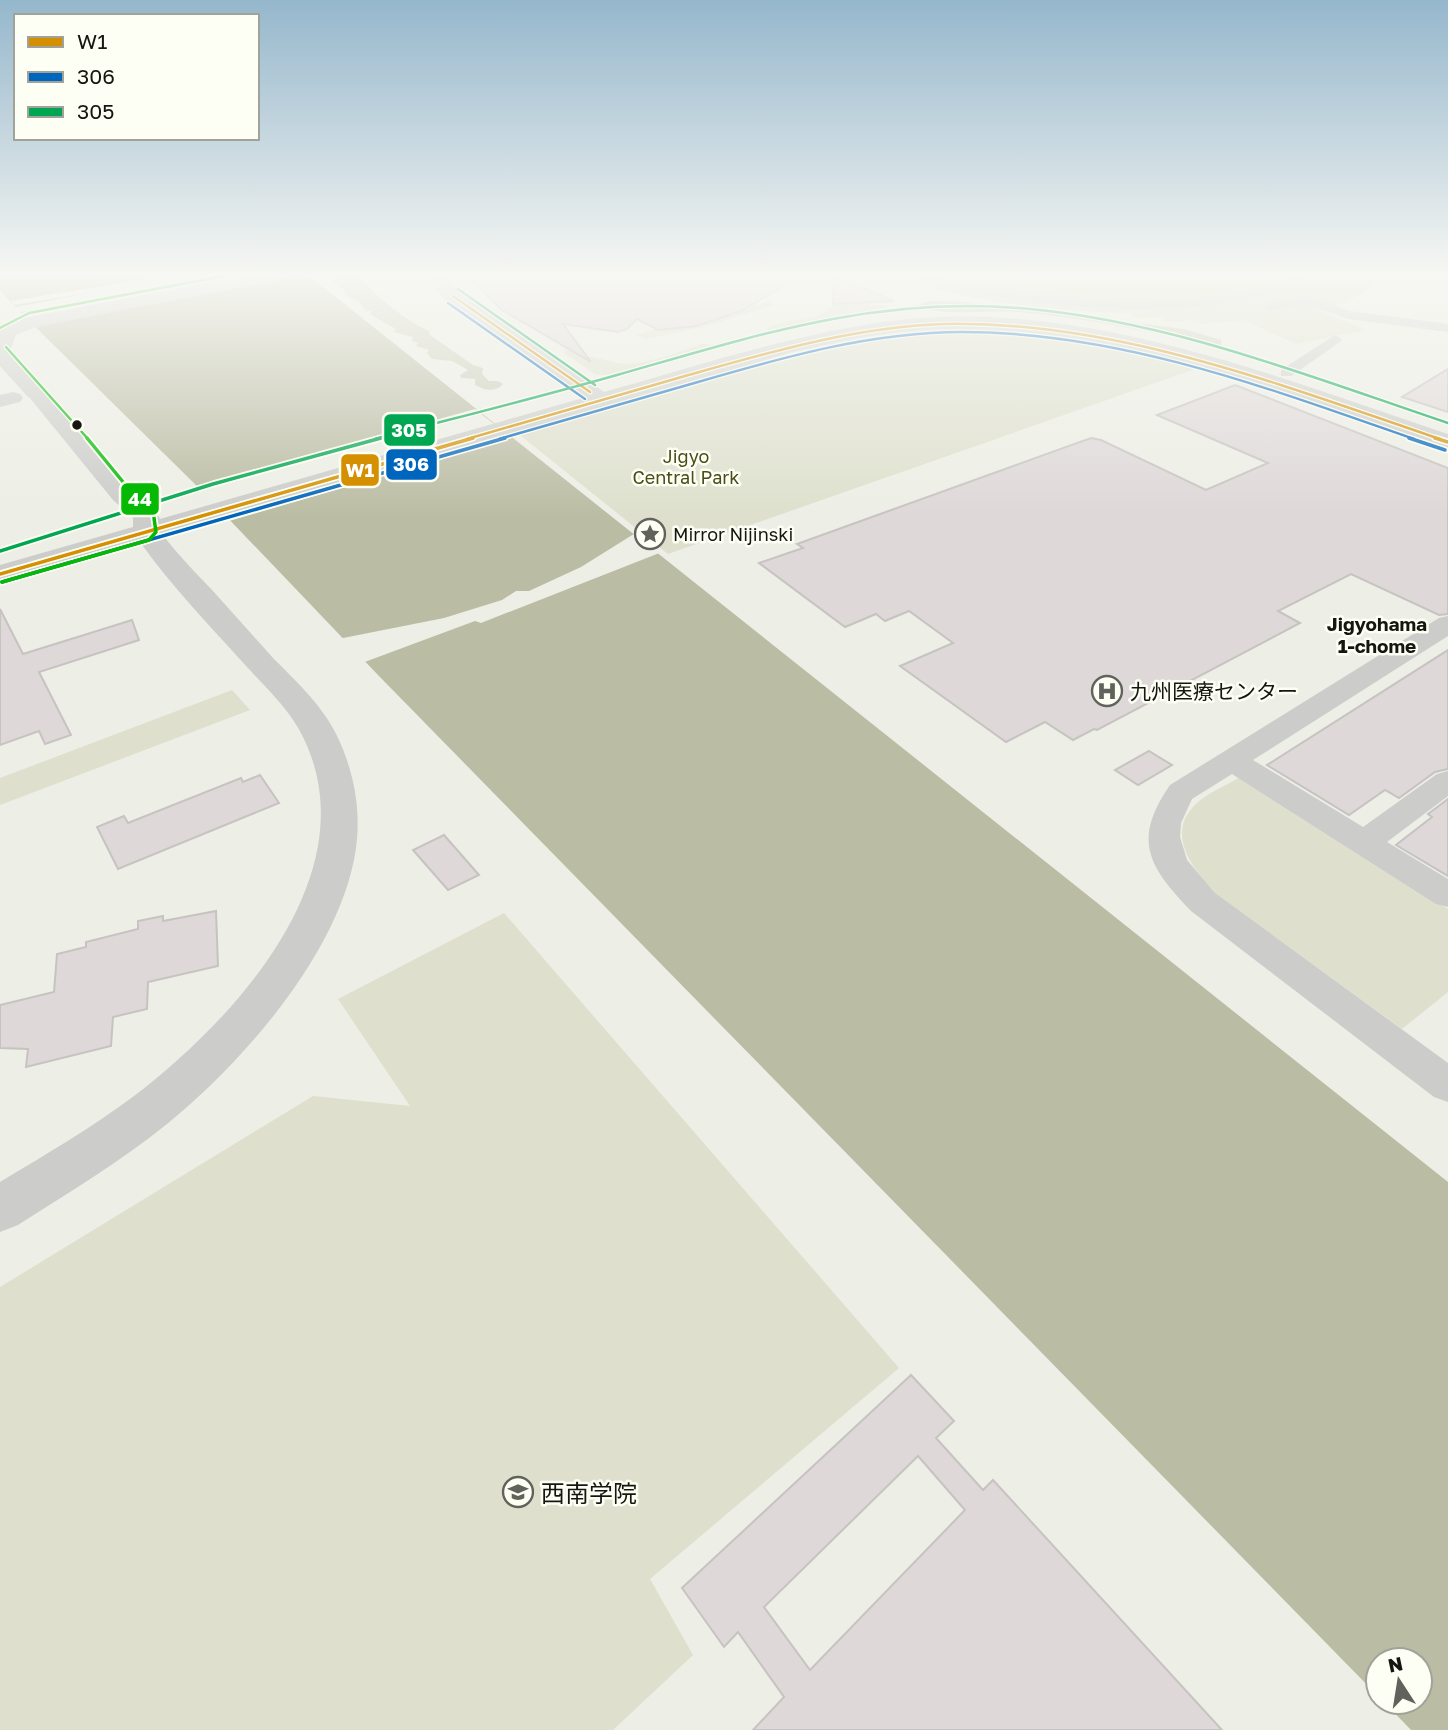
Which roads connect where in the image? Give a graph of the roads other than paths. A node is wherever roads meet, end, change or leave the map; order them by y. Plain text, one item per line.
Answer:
1 (1, 356) edge
2 (538, 356) edge
3 (729, 356) edge
4 (753, 356) edge
5 (1180, 356) edge
6 (1209, 356) edge
7 (1311, 356) edge
8 (1286, 373) dead end
9 (12, 393) edge
10 (595, 396) junction
11 (1448, 432) edge
12 (1448, 442) edge
13 (137, 524) junction
14 (0, 559) edge
15 (0, 574) edge
16 (1448, 624) edge
17 (1231, 760) junction
18 (1448, 781) edge
19 (1365, 842) junction
20 (1448, 895) edge
21 (1448, 1085) edge
22 (0, 1209) edge

1 - 9 main road
2 - 10 main road
3 - 10 main road
4 - 10 main road
5 - 12 main road
6 - 11 main road
7 - 8 street
9 - 13 main road
10 - 13 main road
13 - 14 main road
13 - 15 main road
13 - 22 main road
16 - 17 street
17 - 19 street
17 - 21 street
18 - 19 street
19 - 20 street

